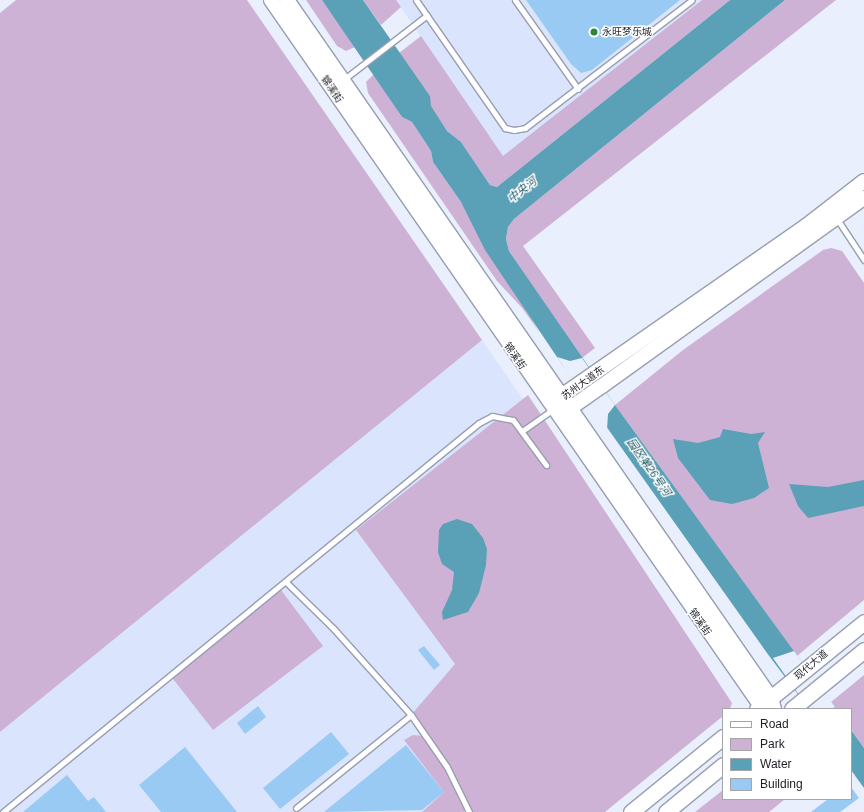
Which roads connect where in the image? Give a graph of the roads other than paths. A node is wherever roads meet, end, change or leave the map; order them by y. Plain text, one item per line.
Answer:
1 (271, 0) edge
2 (287, 0) edge
3 (416, 0) edge
4 (515, 0) edge
5 (692, 0) edge
6 (427, 16) junction
7 (333, 87) junction
8 (578, 89) junction
9 (864, 181) edge
10 (864, 198) edge
11 (833, 214) junction
12 (864, 260) edge
13 (581, 392) junction
14 (557, 403) junction
15 (569, 409) junction
16 (522, 431) junction
17 (546, 465) dead end
18 (286, 582) junction
19 (864, 622) edge
20 (864, 650) edge
21 (797, 705) edge
22 (765, 706) edge
23 (411, 715) junction
24 (722, 738) edge
25 (722, 766) edge
26 (296, 808) dead end
27 (3, 812) edge
28 (469, 812) edge
29 (631, 812) edge
30 (666, 812) edge

1 - 7 main road, 锦溪街
2 - 7 main road, 锦溪街
3 - 6 lane
4 - 8 lane
5 - 8 lane
6 - 7 lane
6 - 8 lane
7 - 14 main road, 锦溪街
9 - 11 main road, 苏州大道东
10 - 11 main road, 苏州大道东
11 - 12 lane
11 - 13 main road, 苏州大道东
13 - 14 main road, 苏州大道东
13 - 15 main road, 苏州大道东
14 - 15 main road, 苏州大道东
14 - 16 lane
14 - 22 main road, 锦溪街
15 - 22 main road, 锦溪街
16 - 17 lane
16 - 18 lane
18 - 23 lane
18 - 27 lane
19 - 22 main road, 现代大道
20 - 21 main road
23 - 26 lane
23 - 28 lane
24 - 29 main road
25 - 30 main road

